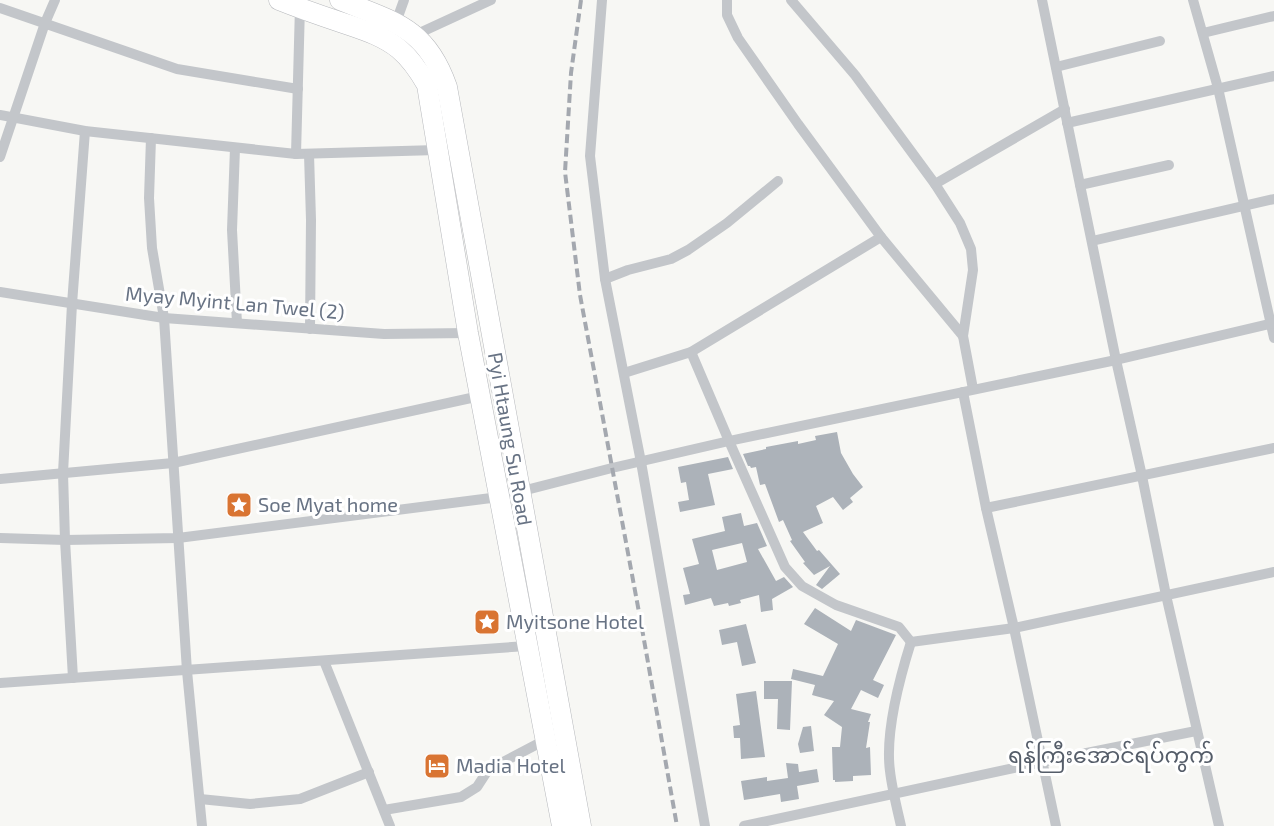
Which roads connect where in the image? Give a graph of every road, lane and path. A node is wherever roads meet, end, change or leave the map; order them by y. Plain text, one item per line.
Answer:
1 (55, 0) edge
2 (279, 0) edge
3 (340, 0) edge
4 (404, 0) edge
5 (491, 0) edge
6 (602, 0) edge
7 (727, 0) edge
8 (791, 0) edge
9 (1043, 0) edge
10 (1193, 0) edge
11 (301, 4) edge
12 (0, 8) edge
13 (1274, 16) edge
14 (395, 22) junction
15 (45, 23) junction
16 (1203, 33) junction
17 (415, 35) junction
18 (1160, 40) dead end
19 (390, 42) junction
20 (1056, 67) junction
21 (1274, 76) edge
22 (1218, 88) junction
23 (298, 89) junction
24 (1065, 109) junction
25 (0, 115) edge
26 (13, 118) junction
27 (1068, 123) junction
28 (86, 131) junction
29 (151, 138) junction
30 (235, 148) junction
31 (437, 150) junction
32 (296, 154) junction
33 (309, 154) junction
34 (0, 157) edge
35 (1169, 165) dead end
36 (778, 181) dead end
37 (464, 184) junction
38 (934, 184) junction
39 (443, 185) junction
40 (1080, 185) junction
41 (1274, 200) edge
42 (1245, 207) junction
43 (881, 237) junction
44 (1092, 241) junction
45 (605, 279) junction
46 (0, 292) edge
47 (484, 294) junction
48 (462, 295) junction
49 (72, 304) junction
50 (164, 318) junction
51 (237, 323) junction
52 (1272, 323) edge
53 (310, 329) junction
54 (468, 333) junction
55 (963, 336) junction
56 (1274, 338) edge
57 (691, 352) junction
58 (1116, 360) junction
59 (624, 373) junction
60 (968, 390) junction
61 (480, 396) junction
62 (729, 441) junction
63 (1274, 448) edge
64 (641, 462) junction
65 (173, 463) junction
66 (63, 473) junction
67 (1142, 476) junction
68 (0, 479) edge
69 (520, 492) junction
70 (499, 496) junction
71 (986, 508) junction
72 (0, 537) edge
73 (178, 538) junction
74 (65, 540) junction
75 (1274, 572) edge
76 (1166, 595) junction
77 (1014, 628) junction
78 (547, 639) junction
79 (911, 642) junction
80 (527, 646) junction
81 (324, 661) junction
82 (187, 670) junction
83 (73, 678) junction
84 (0, 683) edge
85 (563, 730) junction
86 (1197, 731) junction
87 (545, 741) junction
88 (1042, 762) junction
89 (369, 772) junction
90 (894, 793) junction
91 (200, 799) junction
92 (384, 810) junction
93 (571, 823) edge
94 (202, 826) edge
95 (390, 826) edge
96 (705, 826) edge
97 (744, 826) edge
98 (901, 826) edge
99 (1056, 826) edge
100 (1219, 826) edge

1 - 15 street
2 - 11 highway
3 - 14 highway, Pyi Htaung Su Road
4 - 14 street
5 - 17 street
6 - 45 street
7 - 43 street
8 - 38 street
9 - 20 street
10 - 16 street
11 - 19 highway
11 - 23 street
12 - 15 street
13 - 16 street
14 - 17 highway, Pyi Htaung Su Road
14 - 19 street
15 - 23 street
15 - 26 street
16 - 22 street
17 - 37 highway, Pyi Htaung Su Road
18 - 20 street
19 - 31 highway, Pyi Htaung Su Road
20 - 24 street
21 - 22 street
22 - 27 street
22 - 42 street
23 - 32 street
24 - 27 street
24 - 38 street
25 - 26 street
26 - 28 street
26 - 34 street
27 - 40 street
28 - 29 street
28 - 49 street
29 - 30 street
29 - 50 street
30 - 32 street
30 - 51 street
31 - 33 street
31 - 39 highway, Pyi Htaung Su Road
32 - 33 street
33 - 53 street
35 - 40 street
36 - 45 street
37 - 39 highway
37 - 47 highway, Pyi Htaung Su Road
38 - 55 street
39 - 48 highway, Pyi Htaung Su Road
40 - 44 street
41 - 42 street
42 - 44 street
42 - 52 street
43 - 55 street
43 - 57 street
44 - 58 street
45 - 59 street
46 - 49 street, Myay Myint Lan Twel (2)
47 - 48 highway
47 - 69 highway, Pyi Htaung Su Road
48 - 54 highway, Pyi Htaung Su Road
49 - 50 street, Myay Myint Lan Twel (2)
49 - 66 street
50 - 51 street, Myay Myint Lan Twel (2)
50 - 65 street
51 - 53 street, Myay Myint Lan Twel (2)
52 - 56 street
52 - 58 street
53 - 54 street, Myay Myint Lan Twel (2)
54 - 61 highway, Pyi Htaung Su Road
55 - 60 street
57 - 59 street
57 - 62 street
58 - 60 street
58 - 67 street
59 - 64 street
60 - 62 street
60 - 71 street
61 - 65 street
61 - 70 highway, Pyi Htaung Su Road
62 - 64 street
62 - 79 street
63 - 67 street
64 - 69 street
64 - 96 street
65 - 66 street
65 - 73 street
66 - 68 street
66 - 74 street
67 - 71 street
67 - 76 street
69 - 70 street
69 - 78 highway, Pyi Htaung Su Road
70 - 73 street
70 - 80 highway, Pyi Htaung Su Road
71 - 77 street
72 - 74 street
73 - 74 street
73 - 82 street
74 - 83 street
75 - 76 street
76 - 77 street
76 - 86 street
77 - 79 street
77 - 88 street
78 - 80 street
78 - 85 highway, Pyi Htaung Su Road
79 - 90 street
80 - 81 street
80 - 87 highway, Pyi Htaung Su Road
81 - 82 street
81 - 89 street
82 - 83 street
82 - 91 street
83 - 84 street
85 - 87 street
85 - 93 highway, Pyi Htaung Su Road
86 - 88 street
86 - 100 street
87 - 92 street
87 - 93 highway, Pyi Htaung Su Road
88 - 90 street
88 - 99 street
89 - 91 street
89 - 92 street
90 - 97 street
90 - 98 street
91 - 94 street
92 - 95 street

